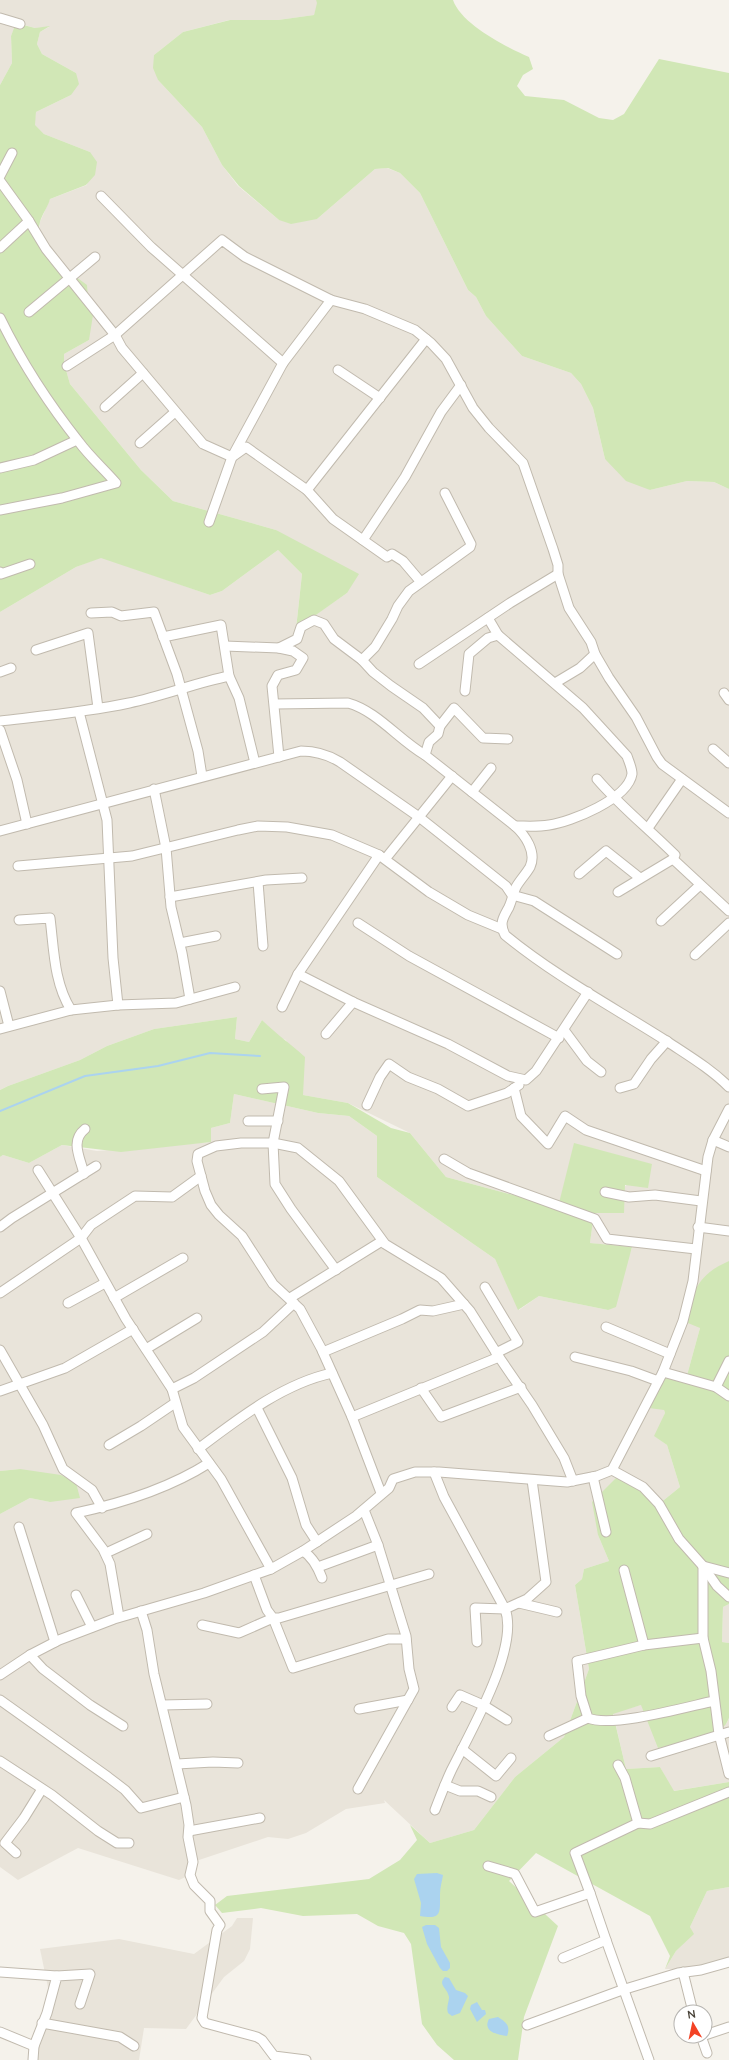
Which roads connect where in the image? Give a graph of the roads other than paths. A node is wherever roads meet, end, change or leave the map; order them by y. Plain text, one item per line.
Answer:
1 (0, 18) edge
2 (20, 24) dead end
3 (12, 153) dead end
4 (0, 176) edge
5 (0, 181) edge
6 (101, 196) dead end
7 (29, 221) junction
8 (0, 248) edge
9 (95, 257) dead end
10 (182, 275) junction
11 (69, 277) junction
12 (331, 300) junction
13 (29, 312) dead end
14 (0, 318) edge
15 (115, 335) junction
16 (426, 339) junction
17 (283, 364) junction
18 (67, 366) dead end
19 (338, 370) dead end
20 (143, 373) junction
21 (461, 385) junction
22 (380, 398) junction
23 (105, 407) dead end
24 (175, 412) junction
25 (77, 440) junction
26 (140, 443) dead end
27 (232, 457) junction
28 (0, 468) edge
29 (308, 490) junction
30 (446, 492) dead end
31 (0, 510) edge
32 (209, 522) dead end
33 (363, 540) junction
34 (30, 564) dead end
35 (0, 572) edge
36 (558, 574) junction
37 (420, 582) junction
38 (90, 613) dead end
39 (488, 618) junction
40 (498, 635) junction
41 (163, 636) junction
42 (225, 646) junction
43 (278, 648) junction
44 (36, 650) dead end
45 (595, 654) junction
46 (362, 660) junction
47 (419, 664) dead end
48 (11, 668) dead end
49 (0, 672) edge
50 (229, 676) junction
51 (555, 683) junction
52 (181, 690) junction
53 (465, 690) dead end
54 (275, 704) junction
55 (98, 708) junction
56 (79, 712) junction
57 (0, 721) edge
58 (440, 726) junction
59 (0, 730) edge
60 (508, 739) dead end
61 (713, 748) dead end
62 (425, 755) junction
63 (279, 757) junction
64 (255, 763) junction
65 (729, 763) edge
66 (491, 768) dead end
67 (202, 776) junction
68 (452, 776) junction
69 (597, 778) dead end
70 (682, 779) junction
71 (154, 790) junction
72 (472, 792) junction
73 (613, 798) junction
74 (102, 804) junction
75 (729, 813) edge
76 (419, 818) junction
77 (27, 824) junction
78 (515, 826) junction
79 (648, 828) junction
80 (0, 831) edge
81 (166, 848) junction
82 (382, 856) junction
83 (108, 857) junction
84 (673, 859) junction
85 (18, 866) dead end
86 (579, 874) dead end
87 (302, 878) dead end
88 (640, 878) junction
89 (258, 882) junction
90 (700, 885) junction
91 (618, 892) dead end
92 (512, 895) junction
93 (170, 897) junction
94 (729, 911) edge
95 (19, 920) dead end
96 (662, 921) dead end
97 (358, 923) dead end
98 (729, 923) edge
99 (502, 929) junction
100 (216, 936) dead end
101 (180, 943) junction
102 (263, 946) dead end
103 (617, 954) dead end
104 (695, 955) dead end
105 (298, 974) junction
106 (234, 987) dead end
107 (0, 991) edge
108 (588, 992) junction
109 (190, 999) junction
110 (353, 1002) junction
111 (118, 1005) junction
112 (282, 1007) dead end
113 (71, 1010) junction
114 (10, 1026) junction
115 (0, 1029) edge
116 (326, 1034) dead end
117 (561, 1034) junction
118 (667, 1041) junction
119 (602, 1072) dead end
120 (526, 1080) junction
121 (729, 1087) edge
122 (262, 1088) dead end
123 (514, 1088) junction
124 (620, 1088) dead end
125 (367, 1105) dead end
126 (729, 1109) edge
127 (248, 1121) dead end
128 (278, 1121) junction
129 (85, 1129) dead end
130 (713, 1140) junction
131 (273, 1143) junction
132 (729, 1147) edge
133 (444, 1159) dead end
134 (96, 1166) dead end
135 (38, 1170) dead end
136 (706, 1171) junction
137 (84, 1174) junction
138 (201, 1176) junction
139 (605, 1192) dead end
140 (53, 1193) junction
141 (701, 1201) junction
142 (0, 1227) edge
143 (698, 1227) junction
144 (729, 1231) edge
145 (82, 1238) junction
146 (382, 1241) junction
147 (696, 1248) junction
148 (183, 1258) dead end
149 (336, 1270) junction
150 (105, 1283) junction
151 (485, 1287) dead end
152 (0, 1293) edge
153 (114, 1298) junction
154 (292, 1300) junction
155 (68, 1303) dead end
156 (464, 1304) junction
157 (197, 1318) dead end
158 (606, 1327) dead end
159 (133, 1329) junction
160 (146, 1349) junction
161 (0, 1350) edge
162 (323, 1352) junction
163 (670, 1354) junction
164 (498, 1355) junction
165 (575, 1357) dead end
166 (729, 1361) edge
167 (663, 1372) junction
168 (332, 1373) junction
169 (658, 1381) junction
170 (20, 1384) junction
171 (521, 1387) junction
172 (421, 1388) junction
173 (716, 1388) junction
174 (172, 1389) junction
175 (0, 1390) edge
176 (729, 1396) edge
177 (175, 1403) junction
178 (257, 1408) junction
179 (352, 1417) junction
180 (109, 1445) dead end
181 (198, 1449) junction
182 (209, 1463) junction
183 (612, 1470) junction
184 (434, 1472) junction
185 (593, 1477) junction
186 (532, 1480) junction
187 (573, 1481) junction
188 (381, 1493) junction
189 (102, 1508) junction
190 (364, 1510) junction
191 (19, 1527) dead end
192 (606, 1532) dead end
193 (147, 1534) dead end
194 (317, 1542) junction
195 (378, 1545) junction
196 (303, 1551) junction
197 (106, 1553) junction
198 (703, 1566) junction
199 (318, 1567) junction
200 (271, 1569) junction
201 (624, 1570) dead end
202 (729, 1573) edge
203 (428, 1574) dead end
204 (254, 1575) junction
205 (322, 1578) dead end
206 (391, 1584) junction
207 (76, 1595) dead end
208 (729, 1597) edge
209 (519, 1603) junction
210 (505, 1609) junction
211 (141, 1611) junction
212 (557, 1612) dead end
213 (119, 1617) junction
214 (273, 1618) junction
215 (202, 1625) dead end
216 (92, 1627) junction
217 (703, 1638) junction
218 (406, 1639) junction
219 (55, 1642) junction
220 (477, 1642) dead end
221 (644, 1645) junction
222 (30, 1655) junction
223 (1, 1671) edge
224 (0, 1700) edge
225 (408, 1700) junction
226 (714, 1701) junction
227 (207, 1704) dead end
228 (162, 1705) junction
229 (483, 1705) junction
230 (452, 1707) dead end
231 (359, 1709) dead end
232 (588, 1718) junction
233 (507, 1720) dead end
234 (123, 1726) dead end
235 (729, 1732) edge
236 (719, 1734) junction
237 (548, 1736) dead end
238 (462, 1750) junction
239 (651, 1756) dead end
240 (511, 1758) dead end
241 (0, 1761) edge
242 (238, 1763) dead end
243 (177, 1764) junction
244 (618, 1765) dead end
245 (729, 1774) edge
246 (445, 1785) junction
247 (42, 1789) junction
248 (358, 1789) dead end
249 (729, 1792) edge
250 (184, 1797) junction
251 (491, 1797) dead end
252 (435, 1810) dead end
253 (260, 1818) dead end
254 (638, 1823) junction
255 (189, 1831) junction
256 (129, 1843) dead end
257 (16, 1853) dead end
258 (488, 1866) dead end
259 (590, 1893) junction
260 (606, 1940) junction
261 (563, 1958) dead end
262 (729, 1962) edge
263 (0, 1972) edge
264 (683, 1972) junction
265 (57, 1976) junction
266 (622, 1990) junction
267 (80, 2004) dead end
268 (691, 2004) edge
269 (42, 2023) junction
270 (527, 2025) dead end
271 (729, 2026) edge
272 (0, 2032) edge
273 (713, 2032) edge
274 (704, 2044) edge
275 (34, 2046) junction
276 (134, 2046) dead end
277 (707, 2053) dead end
278 (33, 2060) edge
279 (306, 2060) edge
280 (649, 2060) edge

1 - 2 street
3 - 4 street
5 - 7 street
6 - 10 street
7 - 8 street
7 - 11 street
9 - 11 street
10 - 12 street
10 - 15 street
10 - 17 street
11 - 13 street
11 - 15 street
12 - 16 street
12 - 17 street
14 - 25 street
15 - 18 street
15 - 20 street
16 - 21 street
16 - 22 street
17 - 27 street
19 - 22 street
20 - 23 street
20 - 24 street
21 - 33 street
21 - 36 street
22 - 29 street
24 - 26 street
24 - 27 street
25 - 28 street
25 - 31 street
27 - 29 street
27 - 32 street
29 - 33 street
30 - 37 street
33 - 37 street
34 - 35 street
36 - 39 street
36 - 45 street
37 - 46 street
38 - 41 street
39 - 40 street
39 - 47 street
40 - 51 street
40 - 53 street
41 - 42 street
41 - 52 street
42 - 43 street
42 - 50 street
43 - 46 street
43 - 54 street
44 - 55 street
45 - 51 street
45 - 70 street
46 - 58 street
48 - 49 street
50 - 52 street
50 - 64 street
51 - 73 street
52 - 55 street
52 - 67 street
54 - 62 street
54 - 63 street
55 - 56 street
56 - 57 street
56 - 74 street
58 - 60 street
58 - 62 street
59 - 77 street
61 - 65 street
62 - 68 street
63 - 64 street
63 - 76 street
64 - 67 street
66 - 72 street
67 - 71 street
68 - 72 street
68 - 76 street
69 - 73 street
70 - 75 street
70 - 79 street
71 - 74 street
71 - 81 street
72 - 78 street
73 - 78 street
73 - 79 street
74 - 77 street
74 - 83 street
76 - 82 street
76 - 92 street
77 - 80 street
78 - 92 street
79 - 84 street
81 - 82 street
81 - 83 street
81 - 93 street
82 - 99 street
82 - 105 street
83 - 85 street
83 - 111 street
84 - 88 street
84 - 90 street
86 - 88 street
87 - 89 street
88 - 91 street
89 - 93 street
89 - 102 street
90 - 94 street
90 - 96 street
92 - 99 street
92 - 103 street
93 - 101 street
95 - 113 street
97 - 117 street
98 - 104 street
99 - 108 street
100 - 101 street
101 - 109 street
105 - 110 street
105 - 112 street
106 - 109 street
107 - 114 street
108 - 117 street
108 - 118 street
109 - 111 street
110 - 116 street
110 - 120 street
111 - 113 street
113 - 114 street
114 - 115 street
117 - 119 street
117 - 120 street
118 - 121 street
118 - 124 street
120 - 123 street
122 - 128 street
123 - 125 street
123 - 136 street
126 - 130 street
127 - 128 street
128 - 131 street
129 - 137 street
130 - 132 street
130 - 136 street
131 - 138 street
131 - 146 street
131 - 149 street
133 - 147 street
134 - 137 street
135 - 140 street
136 - 141 street
137 - 140 street
138 - 145 street
138 - 154 street
139 - 141 street
140 - 142 street
140 - 145 street
141 - 143 street
143 - 144 street
143 - 147 street
145 - 150 street
145 - 152 street
146 - 149 street
146 - 156 street
147 - 163 street
148 - 153 street
149 - 154 street
150 - 153 street
150 - 155 street
151 - 164 street
153 - 159 street
154 - 162 street
154 - 174 street
156 - 162 street
156 - 164 street
157 - 160 street
158 - 163 street
159 - 160 street
159 - 170 street
160 - 174 street
161 - 170 street
162 - 168 street
163 - 167 street
164 - 171 street
164 - 172 street
165 - 169 street
166 - 173 street
167 - 169 street
167 - 173 street
168 - 178 street
168 - 179 street
169 - 183 street
170 - 175 street
170 - 189 street
171 - 172 street
171 - 187 street
172 - 179 street
173 - 176 street
174 - 177 street
177 - 180 street
177 - 181 street
178 - 181 street
178 - 194 street
179 - 188 street
181 - 182 street
182 - 189 street
182 - 200 street
183 - 185 street
183 - 198 street
184 - 186 street
184 - 188 street
184 - 210 street
185 - 187 street
185 - 192 street
186 - 187 street
186 - 209 street
188 - 190 street
189 - 197 street
190 - 194 street
190 - 195 street
191 - 219 street
193 - 197 street
194 - 196 street
195 - 199 street
195 - 206 street
196 - 199 street
196 - 200 street
197 - 213 street
198 - 202 street
198 - 208 street
198 - 217 street
199 - 205 street
200 - 204 street
201 - 221 street
203 - 206 street
204 - 211 street
204 - 214 street
206 - 214 street
206 - 218 street
207 - 216 street
209 - 210 street
209 - 212 street
210 - 220 street
210 - 229 street
211 - 213 street
211 - 228 street
213 - 216 street
214 - 215 street
214 - 218 street
216 - 219 street
217 - 221 street
217 - 226 street
218 - 225 street
219 - 222 street
221 - 232 street
222 - 223 street
222 - 234 street
224 - 250 street
225 - 231 street
225 - 248 street
226 - 232 street
226 - 236 street
227 - 228 street
228 - 243 street
229 - 230 street
229 - 233 street
229 - 238 street
232 - 237 street
235 - 236 street
236 - 239 street
236 - 245 street
238 - 240 street
238 - 246 street
241 - 247 street
242 - 243 street
243 - 250 street
244 - 254 street
246 - 251 street
246 - 252 street
247 - 256 street
247 - 257 street
249 - 254 street
250 - 255 street
253 - 255 street
254 - 259 street
255 - 279 street
258 - 259 street
259 - 260 street
260 - 261 street
260 - 266 street
262 - 264 street
263 - 265 street
264 - 266 street
264 - 268 street
265 - 267 street
265 - 269 street
266 - 270 street
266 - 280 street
269 - 275 street
269 - 276 street
271 - 273 street
272 - 275 street
274 - 277 street
275 - 278 street

